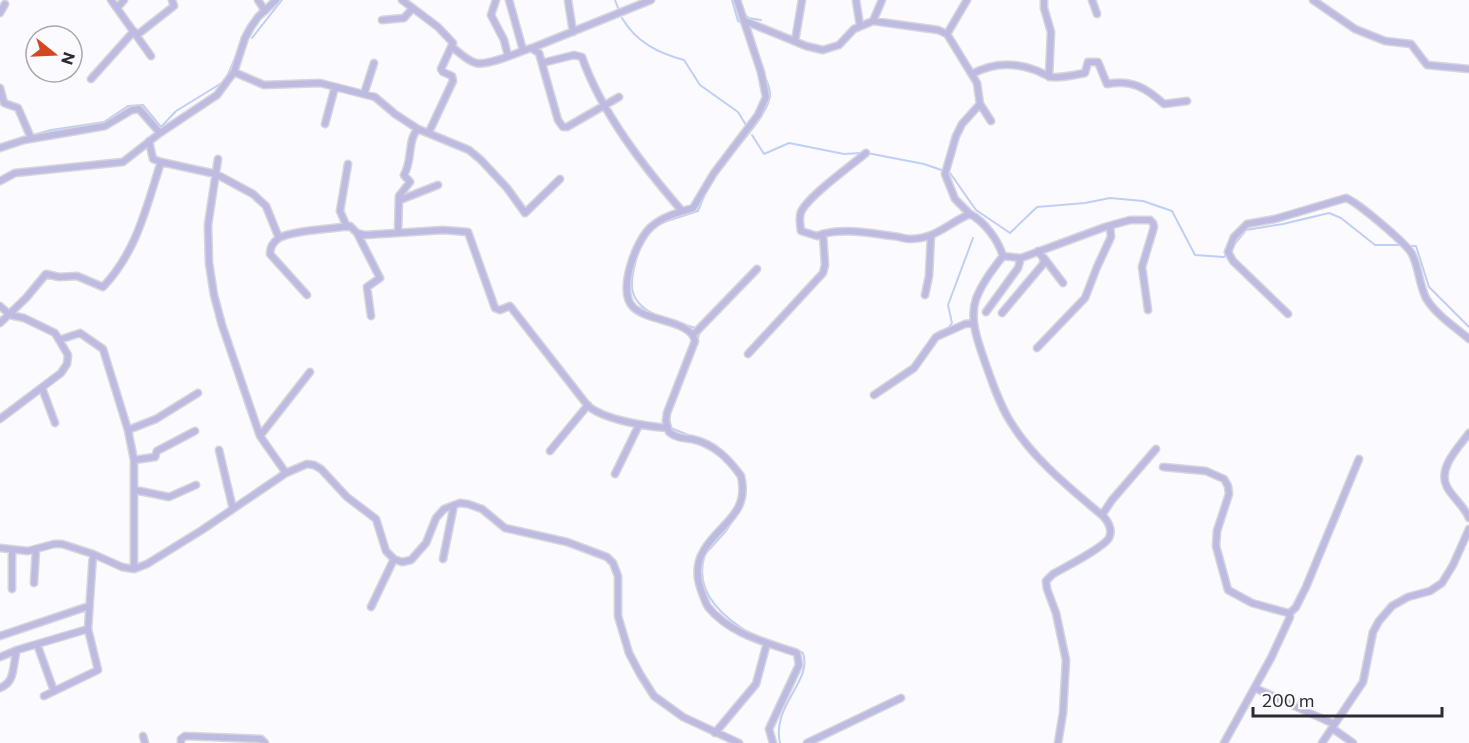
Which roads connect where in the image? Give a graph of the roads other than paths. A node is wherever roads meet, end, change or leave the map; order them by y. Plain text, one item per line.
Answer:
1 (111, 0) edge
2 (124, 0) edge
3 (172, 0) edge
4 (258, 0) edge
5 (276, 0) edge
6 (402, 0) edge
7 (496, 0) edge
8 (508, 0) edge
9 (568, 0) edge
10 (650, 0) edge
11 (738, 0) edge
12 (802, 0) edge
13 (856, 0) edge
14 (882, 0) edge
15 (967, 0) edge
16 (1044, 0) edge
17 (1092, 0) edge
18 (1313, 0) edge
19 (5, 4) dead end
20 (117, 8) junction
21 (412, 9) junction
22 (265, 11) junction
23 (0, 13) edge
24 (1097, 14) dead end
25 (382, 20) dead end
26 (745, 21) junction
27 (873, 21) junction
28 (860, 26) junction
29 (573, 32) junction
30 (135, 33) junction
31 (947, 34) junction
32 (795, 41) junction
33 (452, 46) junction
34 (532, 48) junction
35 (524, 50) junction
36 (151, 56) dead end
37 (508, 56) junction
38 (374, 63) dead end
39 (542, 63) junction
40 (1469, 69) edge
41 (234, 72) junction
42 (972, 74) junction
43 (1049, 76) junction
44 (91, 79) dead end
45 (335, 87) junction
46 (0, 88) edge
47 (364, 94) junction
48 (620, 97) dead end
49 (1187, 101) dead end
50 (980, 104) junction
51 (605, 105) junction
52 (991, 121) dead end
53 (325, 124) dead end
54 (418, 129) junction
55 (429, 132) junction
56 (160, 133) junction
57 (30, 136) junction
58 (149, 141) junction
59 (0, 148) edge
60 (866, 153) dead end
61 (218, 159) dead end
62 (161, 162) junction
63 (348, 164) dead end
64 (216, 174) junction
65 (560, 179) dead end
66 (0, 182) edge
67 (438, 185) dead end
68 (400, 200) junction
69 (682, 211) junction
70 (970, 214) junction
71 (1110, 226) junction
72 (346, 227) junction
73 (357, 233) junction
74 (398, 233) junction
75 (823, 234) junction
76 (931, 235) junction
77 (279, 238) junction
78 (1038, 251) junction
79 (1003, 256) junction
80 (1021, 258) junction
81 (1043, 258) junction
82 (757, 269) dead end
83 (1063, 283) dead end
84 (308, 295) dead end
85 (925, 295) dead end
86 (0, 306) edge
87 (1148, 310) dead end
88 (986, 312) dead end
89 (1002, 313) dead end
90 (1288, 314) dead end
91 (10, 315) junction
92 (372, 316) dead end
93 (0, 323) edge
94 (974, 323) junction
95 (694, 334) junction
96 (1469, 339) edge
97 (59, 340) junction
98 (1037, 348) dead end
99 (748, 354) dead end
100 (310, 372) dead end
101 (42, 388) junction
102 (198, 393) dead end
103 (874, 395) dead end
104 (588, 405) junction
105 (0, 419) edge
106 (55, 423) dead end
107 (639, 425) junction
108 (667, 428) junction
109 (128, 430) junction
110 (195, 431) dead end
111 (1469, 433) edge
112 (260, 436) junction
113 (1156, 449) dead end
114 (219, 450) dead end
115 (550, 451) dead end
116 (1359, 459) dead end
117 (134, 460) junction
118 (1163, 467) dead end
119 (286, 473) junction
120 (615, 474) dead end
121 (196, 485) dead end
122 (135, 490) junction
123 (454, 505) junction
124 (233, 509) junction
125 (1102, 515) junction
126 (1469, 518) edge
127 (1469, 529) edge
128 (0, 548) edge
129 (36, 549) junction
130 (12, 550) junction
131 (93, 554) junction
132 (394, 559) junction
133 (443, 559) dead end
134 (135, 569) junction
135 (34, 583) dead end
136 (12, 588) dead end
137 (89, 606) junction
138 (371, 607) dead end
139 (1289, 614) junction
140 (88, 629) junction
141 (0, 636) edge
142 (767, 643) junction
143 (37, 644) junction
144 (17, 650) junction
145 (0, 657) edge
146 (0, 688) edge
147 (1256, 688) junction
148 (54, 691) junction
149 (44, 696) dead end
150 (901, 698) dead end
151 (1333, 726) junction
152 (715, 733) junction
153 (181, 743) edge
154 (265, 743) edge
155 (739, 743) edge
156 (773, 743) edge
157 (807, 743) edge
158 (1058, 743) edge
159 (1224, 743) edge
160 (1322, 743) edge
161 (1353, 743) edge

1 - 20 street
2 - 20 street
3 - 30 street
4 - 22 street
5 - 22 street
6 - 21 street
7 - 37 street
8 - 35 street
9 - 29 street
10 - 29 street
11 - 26 street
12 - 32 street
13 - 28 street
14 - 27 street
15 - 31 street
16 - 43 street
17 - 24 street
18 - 40 street
19 - 23 street
20 - 30 street
21 - 25 street
21 - 33 street
22 - 41 street
26 - 32 street
26 - 69 street
27 - 28 street
27 - 31 street
28 - 32 street
29 - 34 street
30 - 36 street
30 - 44 street
31 - 42 street
33 - 37 street
33 - 55 street
34 - 35 street
34 - 39 street
35 - 37 street
38 - 47 street
39 - 51 street
39 - 51 street
41 - 45 street
41 - 56 street
42 - 43 street
42 - 50 street
43 - 49 street
45 - 47 street
45 - 53 street
46 - 57 street
47 - 54 street
48 - 51 street
50 - 52 street
50 - 70 street
51 - 69 street
54 - 55 street
54 - 68 street
55 - 65 street
56 - 57 street
56 - 58 street
57 - 59 street
58 - 62 street
58 - 66 street
60 - 75 street
61 - 64 street
62 - 64 street
62 - 91 street
63 - 72 street
64 - 77 street
64 - 112 street
67 - 68 street
68 - 74 street
69 - 95 street
70 - 76 street
70 - 79 street
71 - 78 street
71 - 87 street
71 - 98 street
72 - 73 street
72 - 77 street
73 - 74 street
73 - 92 street
74 - 104 street
75 - 76 street
75 - 99 street
76 - 85 street
77 - 84 street
78 - 80 street
78 - 81 street
79 - 80 street
79 - 94 street
80 - 88 street
81 - 83 street
81 - 89 street
82 - 95 street
86 - 91 street
90 - 96 street
91 - 93 street
91 - 97 street
94 - 103 street
94 - 125 street
95 - 108 street
97 - 101 street
97 - 109 street
100 - 112 street
101 - 105 street
101 - 106 street
102 - 109 street
104 - 107 street
104 - 115 street
107 - 108 street
107 - 120 street
108 - 142 street
109 - 117 street
110 - 117 street
111 - 126 street
112 - 119 street
113 - 125 street
114 - 124 street
116 - 139 street
117 - 122 street
118 - 139 street
119 - 124 street
119 - 132 street
121 - 122 street
122 - 134 street
123 - 132 street
123 - 133 street
123 - 152 street
124 - 134 street
125 - 158 street
127 - 151 street
128 - 130 street
129 - 130 street
129 - 131 street
129 - 135 street
130 - 136 street
131 - 134 street
131 - 137 street
132 - 138 street
137 - 140 street
137 - 141 street
139 - 147 street
140 - 143 street
140 - 148 street
142 - 152 street
142 - 156 street
143 - 144 street
143 - 148 street
144 - 145 street
144 - 146 street
147 - 151 street
147 - 159 street
148 - 149 street
150 - 157 street
151 - 160 street
151 - 161 street
152 - 155 street
153 - 154 street

